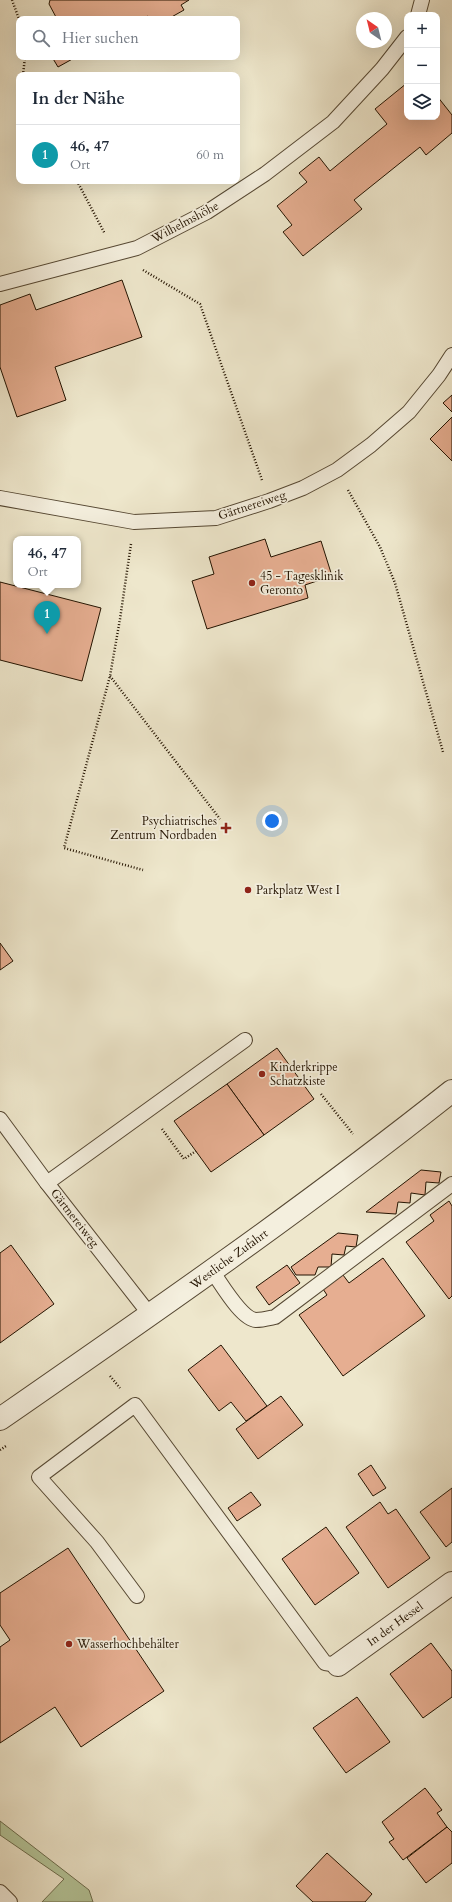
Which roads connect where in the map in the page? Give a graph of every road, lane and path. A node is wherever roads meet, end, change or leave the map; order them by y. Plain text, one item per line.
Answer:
1 (12, 0) edge
2 (422, 0) edge
3 (419, 12) edge
4 (18, 16) edge
5 (404, 41) edge
6 (24, 60) edge
7 (23, 72) edge
8 (79, 184) edge
9 (115, 254) junction
10 (0, 284) edge
11 (452, 355) edge
12 (337, 470) junction
13 (0, 498) edge
14 (269, 501) junction
15 (134, 522) junction
16 (110, 676) junction
17 (443, 752) dead end
18 (220, 818) dead end
19 (143, 870) dead end
20 (245, 1040) dead end
21 (452, 1091) edge
22 (321, 1094) dead end
23 (149, 1110) junction
24 (0, 1119) edge
25 (196, 1151) dead end
26 (370, 1156) junction
27 (47, 1183) junction
28 (452, 1184) edge
29 (212, 1271) junction
30 (151, 1316) junction
31 (93, 1355) junction
32 (134, 1405) junction
33 (0, 1419) edge
34 (452, 1583) edge
35 (137, 1596) dead end
36 (338, 1665) joint
37 (0, 1892) edge
38 (10, 1902) edge

1 - 4 path
2 - 3 lane
5 - 9 lane, Wilhelmshöhe
6 - 7 path
8 - 9 path
9 - 10 lane, Wilhelmshöhe
9 - 14 path
11 - 12 lane, Gärtnereiweg
12 - 14 lane, Gärtnereiweg
12 - 17 path
13 - 15 lane, Gärtnereiweg
14 - 15 lane, Gärtnereiweg
15 - 16 path
16 - 18 path
16 - 19 path
20 - 23 lane
21 - 26 street, Westliche Zufahrt
22 - 26 path
23 - 25 path
23 - 27 lane
24 - 27 lane, Gärtnereiweg
26 - 29 street, Westliche Zufahrt
27 - 30 lane, Gärtnereiweg
28 - 29 lane
29 - 30 street, Westliche Zufahrt
30 - 31 street, Westliche Zufahrt
31 - 32 path
31 - 33 street, Westliche Zufahrt
32 - 35 lane
32 - 36 lane
34 - 36 street, In der Hessel
37 - 38 lane

